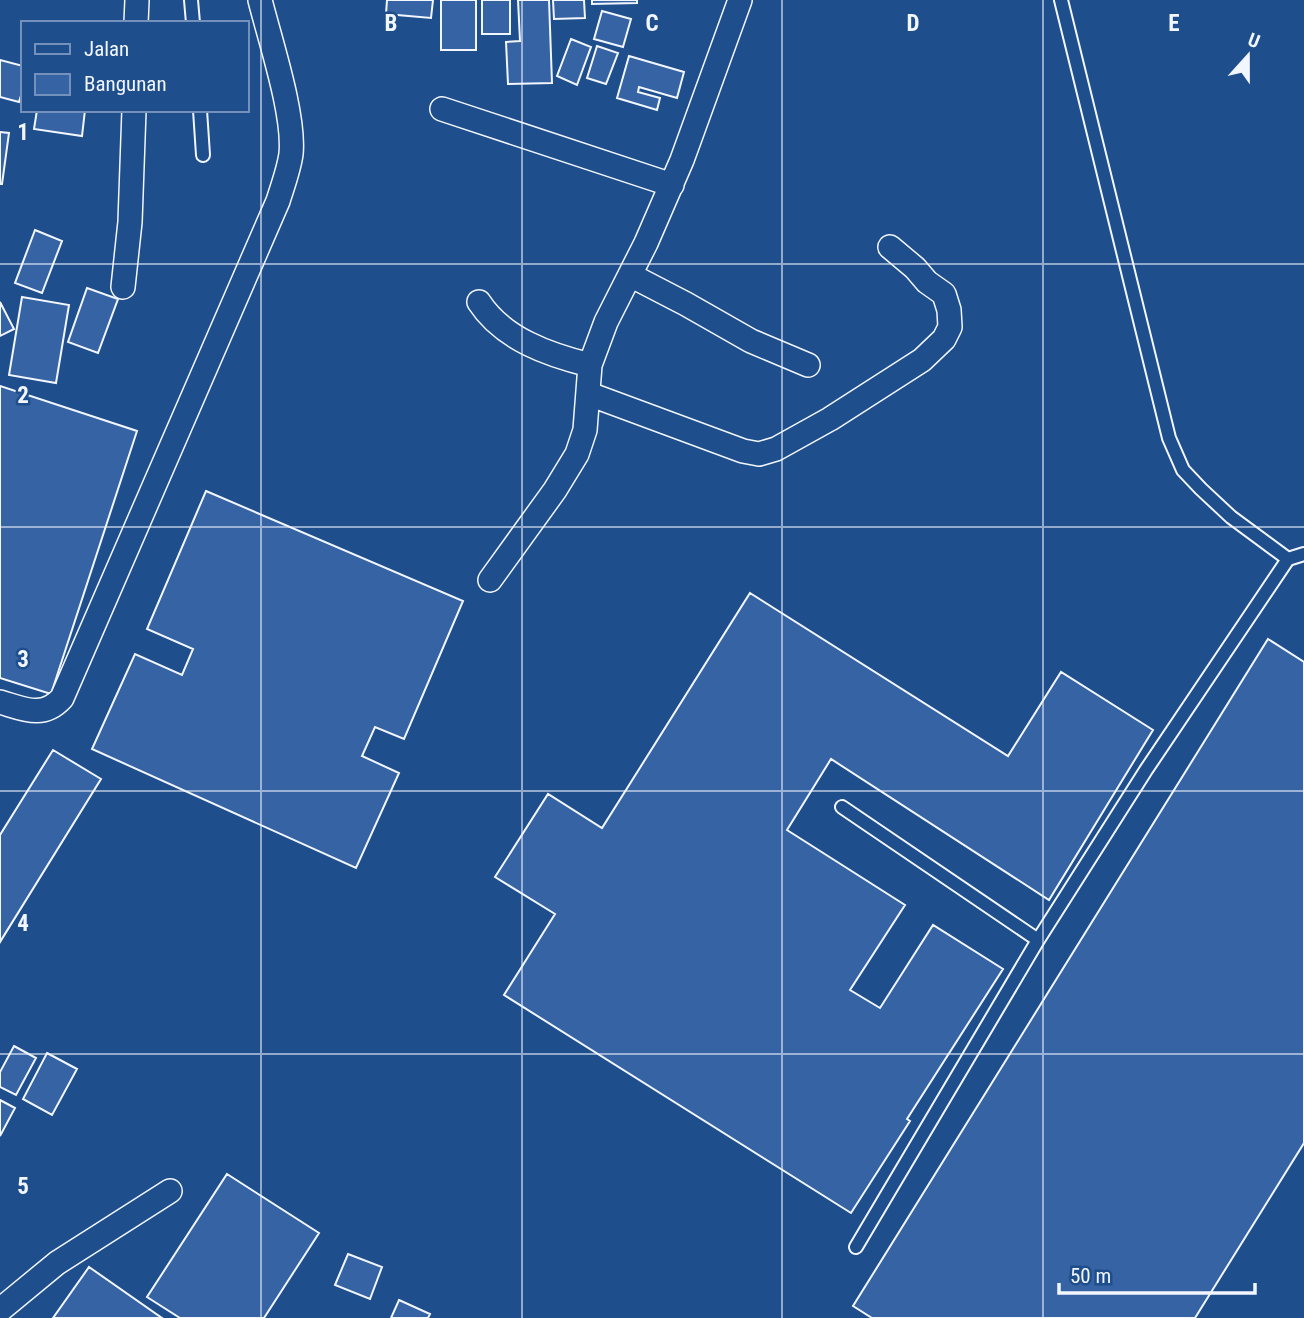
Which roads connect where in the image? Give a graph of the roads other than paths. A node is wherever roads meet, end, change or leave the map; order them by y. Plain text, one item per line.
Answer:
1 (137, 0) edge
2 (191, 0) edge
3 (260, 0) edge
4 (740, 0) edge
5 (1061, 0) edge
6 (136, 21) edge
7 (193, 21) edge
8 (442, 109) dead end
9 (134, 112) edge
10 (200, 112) edge
11 (203, 155) dead end
12 (671, 185) junction
13 (890, 247) dead end
14 (629, 275) junction
15 (123, 287) dead end
16 (479, 302) dead end
17 (590, 365) junction
18 (808, 365) dead end
19 (589, 394) junction
20 (1304, 554) edge
21 (1288, 559) junction
22 (490, 580) dead end
23 (0, 702) edge
24 (842, 807) dead end
25 (1038, 940) junction
26 (170, 1191) dead end
27 (856, 1247) dead end
28 (0, 1310) edge

1 - 6 street
2 - 7 lane
3 - 23 street
4 - 12 street
5 - 21 lane
8 - 12 street
9 - 15 street
10 - 11 lane
12 - 14 street
13 - 19 street
14 - 17 street
14 - 18 street
16 - 17 street
17 - 19 street
19 - 22 street
20 - 21 lane
21 - 25 lane
24 - 25 lane
25 - 27 lane
26 - 28 street

